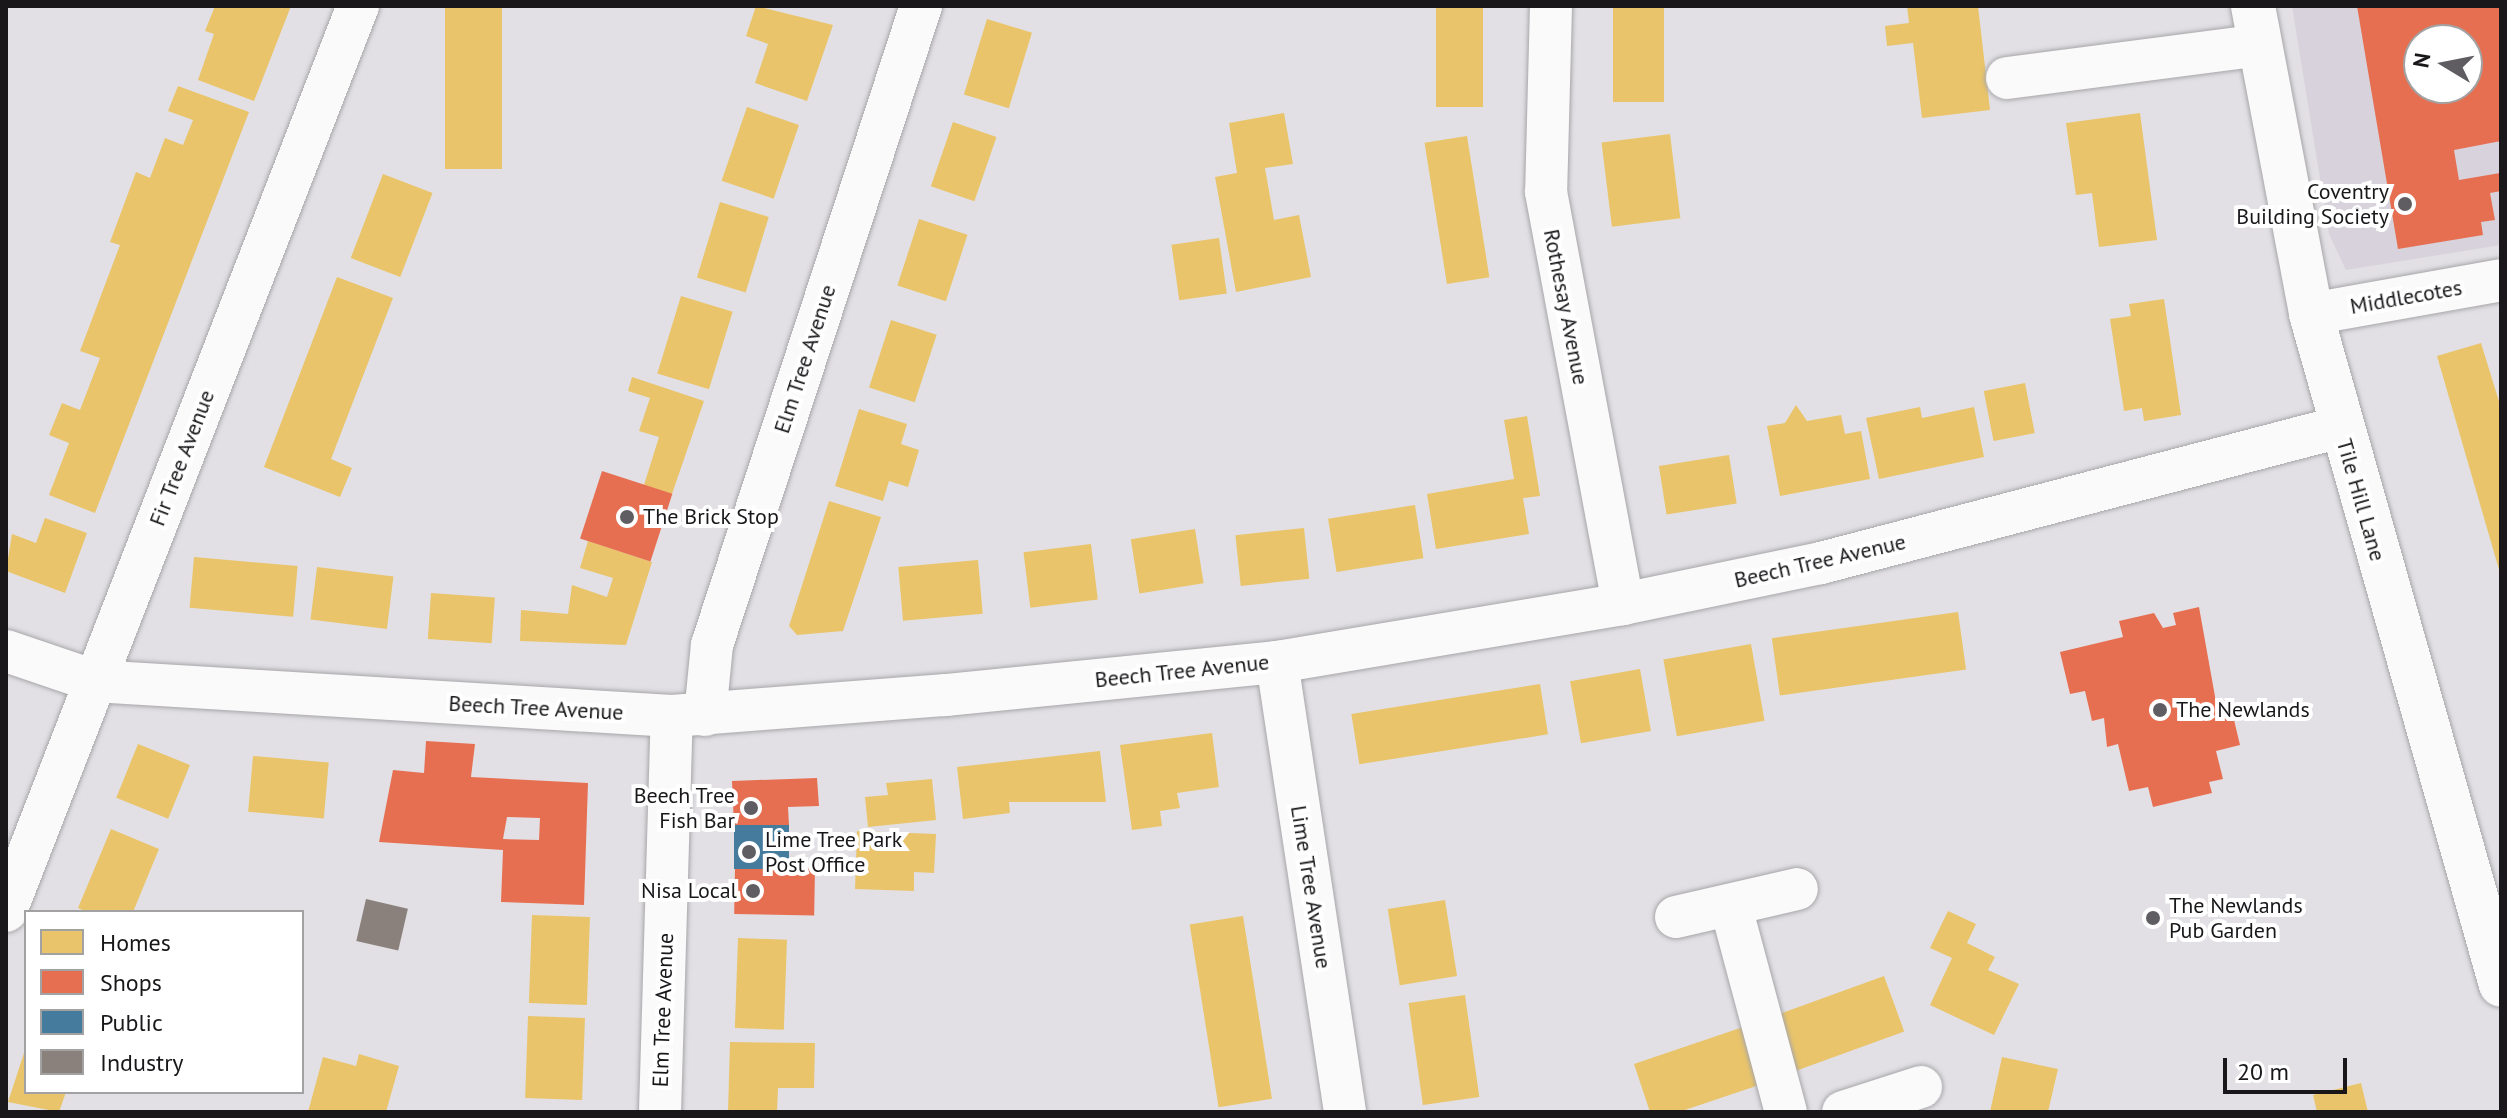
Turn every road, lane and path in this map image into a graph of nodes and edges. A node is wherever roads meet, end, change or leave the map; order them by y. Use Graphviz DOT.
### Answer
graph roads {
  1 [pos="358,6"];
  2 [pos="921,6"];
  3 [pos="1551,6"];
  4 [pos="2257,26"];
  5 [pos="2007,78"];
  6 [pos="2501,280"];
  7 [pos="2311,314"];
  8 [pos="2340,427"];
  9 [pos="1623,604"];
  10 [pos="6,651"];
  11 [pos="1277,662"];
  12 [pos="94,681"];
  13 [pos="688,715"];
  14 [pos="1797,889"];
  15 [pos="1731,907"];
  16 [pos="6,911"];
  17 [pos="1676,917"];
  18 [pos="2501,985"];
  19 [pos="1921,1087"];
  20 [pos="660,1112"];
  21 [pos="1345,1112"];
  22 [pos="1786,1112"];
  23 [pos="1843,1112"];
  1 -- 12 [label="street, Fir Tree Avenue"];
  2 -- 13 [label="street, Elm Tree Avenue"];
  3 -- 9 [label="street, Rothesay Avenue"];
  4 -- 5 [label="street"];
  4 -- 7 [label="main road, Tile Hill Lane"];
  6 -- 7 [label="street, Middlecotes"];
  7 -- 8 [label="main road, Tile Hill Lane"];
  8 -- 9 [label="street, Beech Tree Avenue"];
  8 -- 18 [label="main road, Tile Hill Lane"];
  9 -- 11 [label="street, Beech Tree Avenue"];
  10 -- 12 [label="street, Beech Tree Avenue"];
  11 -- 13 [label="street, Beech Tree Avenue"];
  11 -- 21 [label="street, Lime Tree Avenue"];
  12 -- 13 [label="street, Beech Tree Avenue"];
  12 -- 16 [label="street, Fir Tree Avenue"];
  13 -- 20 [label="street, Elm Tree Avenue"];
  14 -- 15 [label="street"];
  15 -- 17 [label="street"];
  15 -- 22 [label="street"];
  19 -- 23 [label="street"];
}
